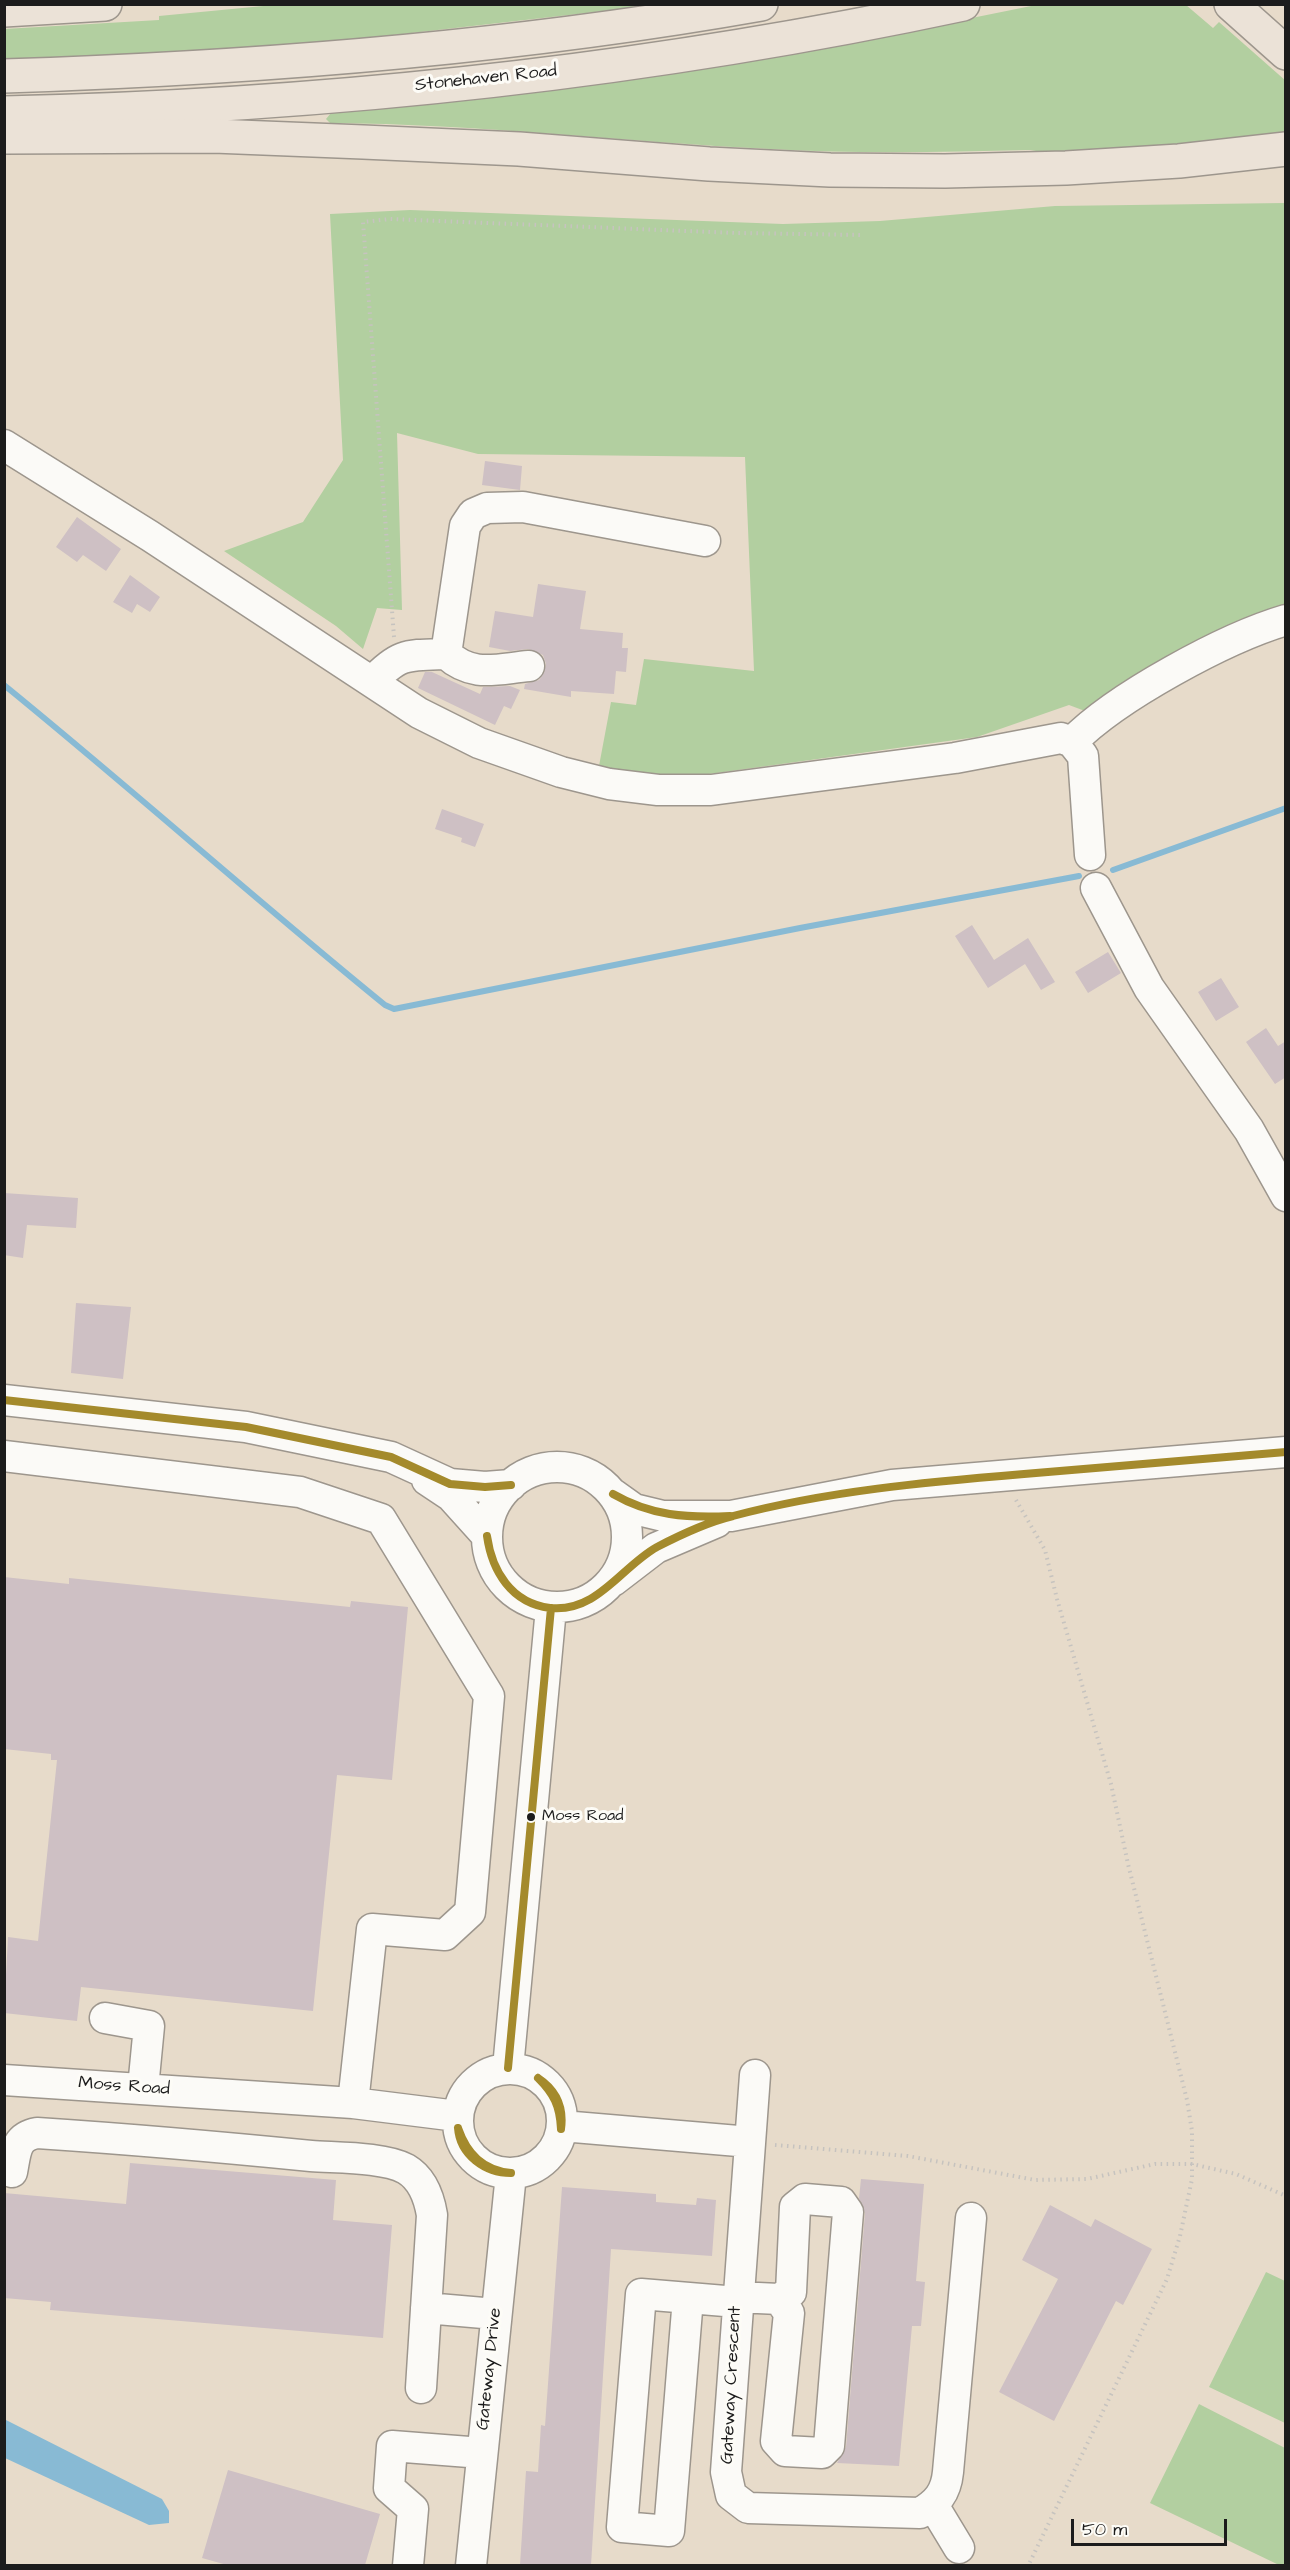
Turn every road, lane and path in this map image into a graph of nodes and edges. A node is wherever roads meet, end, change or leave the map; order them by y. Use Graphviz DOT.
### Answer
graph roads {
  1 [pos="105,4"];
  2 [pos="761,4"];
  3 [pos="963,4"];
  4 [pos="4,10"];
  5 [pos="1240,12"];
  6 [pos="1286,53"];
  7 [pos="4,76"];
  8 [pos="4,113"];
  9 [pos="4,137"];
  10 [pos="318,142"];
  11 [pos="1286,149"];
  12 [pos="4,152"];
  13 [pos="864,235"];
  14 [pos="4,445"];
  15 [pos="705,541"];
  16 [pos="390,609"];
  17 [pos="1286,620"];
  18 [pos="446,654"];
  19 [pos="529,666"];
  20 [pos="372,682"];
  21 [pos="1072,742"];
  22 [pos="1090,855"];
  23 [pos="1096,888"];
  24 [pos="1286,1196"];
  25 [pos="4,1400"];
  26 [pos="1286,1452"];
  27 [pos="4,1456"];
  28 [pos="391,1457"];
  29 [pos="1006,1477"];
  30 [pos="511,1485"];
  31 [pos="613,1494"];
  32 [pos="731,1516"];
  33 [pos="487,1536"];
  34 [pos="610,1584"];
  35 [pos="551,1608"];
  36 [pos="105,2019"];
  37 [pos="508,2068"];
  38 [pos="755,2075"];
  39 [pos="4,2080"];
  40 [pos="143,2088"];
  41 [pos="353,2103"];
  42 [pos="458,2116"];
  43 [pos="562,2126"];
  44 [pos="750,2142"];
  45 [pos="1192,2164"];
  46 [pos="12,2172"];
  47 [pos="511,2174"];
  48 [pos="1286,2196"];
  49 [pos="971,2218"];
  50 [pos="688,2298"];
  51 [pos="737,2299"];
  52 [pos="779,2299"];
  53 [pos="426,2308"];
  54 [pos="495,2314"];
  55 [pos="421,2388"];
  56 [pos="482,2453"];
  57 [pos="933,2505"];
  58 [pos="959,2548"];
  59 [pos="408,2565"];
  60 [pos="471,2565"];
  61 [pos="1028,2565"];
  1 -- 4 [label="main road"];
  2 -- 7 [label="main road, Stonehaven Road"];
  3 -- 8 [label="main road, Stonehaven Road"];
  5 -- 6 [label="main road"];
  9 -- 10 [label="main road"];
  10 -- 11 [label="main road"];
  10 -- 12 [label="main road"];
  13 -- 16 [label="path"];
  14 -- 20 [label="street"];
  15 -- 18 [label="street"];
  17 -- 21 [label="street"];
  18 -- 19 [label="street"];
  18 -- 20 [label="street"];
  20 -- 21 [label="street"];
  21 -- 22 [label="street"];
  23 -- 24 [label="street"];
  25 -- 28 [label="street"];
  26 -- 29 [label="street"];
  27 -- 41 [label="street"];
  28 -- 30 [label="street"];
  28 -- 33 [label="street"];
  29 -- 32 [label="street"];
  29 -- 45 [label="path"];
  30 -- 31 [label="street"];
  30 -- 33 [label="street"];
  31 -- 32 [label="street"];
  31 -- 34 [label="street"];
  32 -- 34 [label="street"];
  33 -- 35 [label="street"];
  34 -- 35 [label="street"];
  35 -- 37 [label="street"];
  36 -- 40 [label="street"];
  37 -- 42 [label="street"];
  37 -- 43 [label="street"];
  38 -- 44 [label="street, Gateway Crescent"];
  39 -- 40 [label="street, Moss Road"];
  40 -- 41 [label="street, Moss Road"];
  41 -- 42 [label="street, Moss Road"];
  42 -- 47 [label="street"];
  43 -- 44 [label="street"];
  43 -- 47 [label="street"];
  44 -- 45 [label="path"];
  44 -- 51 [label="street, Gateway Crescent"];
  45 -- 48 [label="path"];
  45 -- 61 [label="path"];
  46 -- 53 [label="street"];
  47 -- 54 [label="street, Gateway Drive"];
  49 -- 57 [label="street"];
  50 -- 50 [label="street"];
  50 -- 51 [label="street"];
  51 -- 52 [label="street"];
  51 -- 57 [label="street, Gateway Crescent"];
  52 -- 52 [label="street"];
  53 -- 54 [label="street"];
  53 -- 55 [label="street"];
  54 -- 56 [label="street, Gateway Drive"];
  56 -- 59 [label="street"];
  56 -- 60 [label="street, Gateway Drive"];
  57 -- 58 [label="street"];
}
